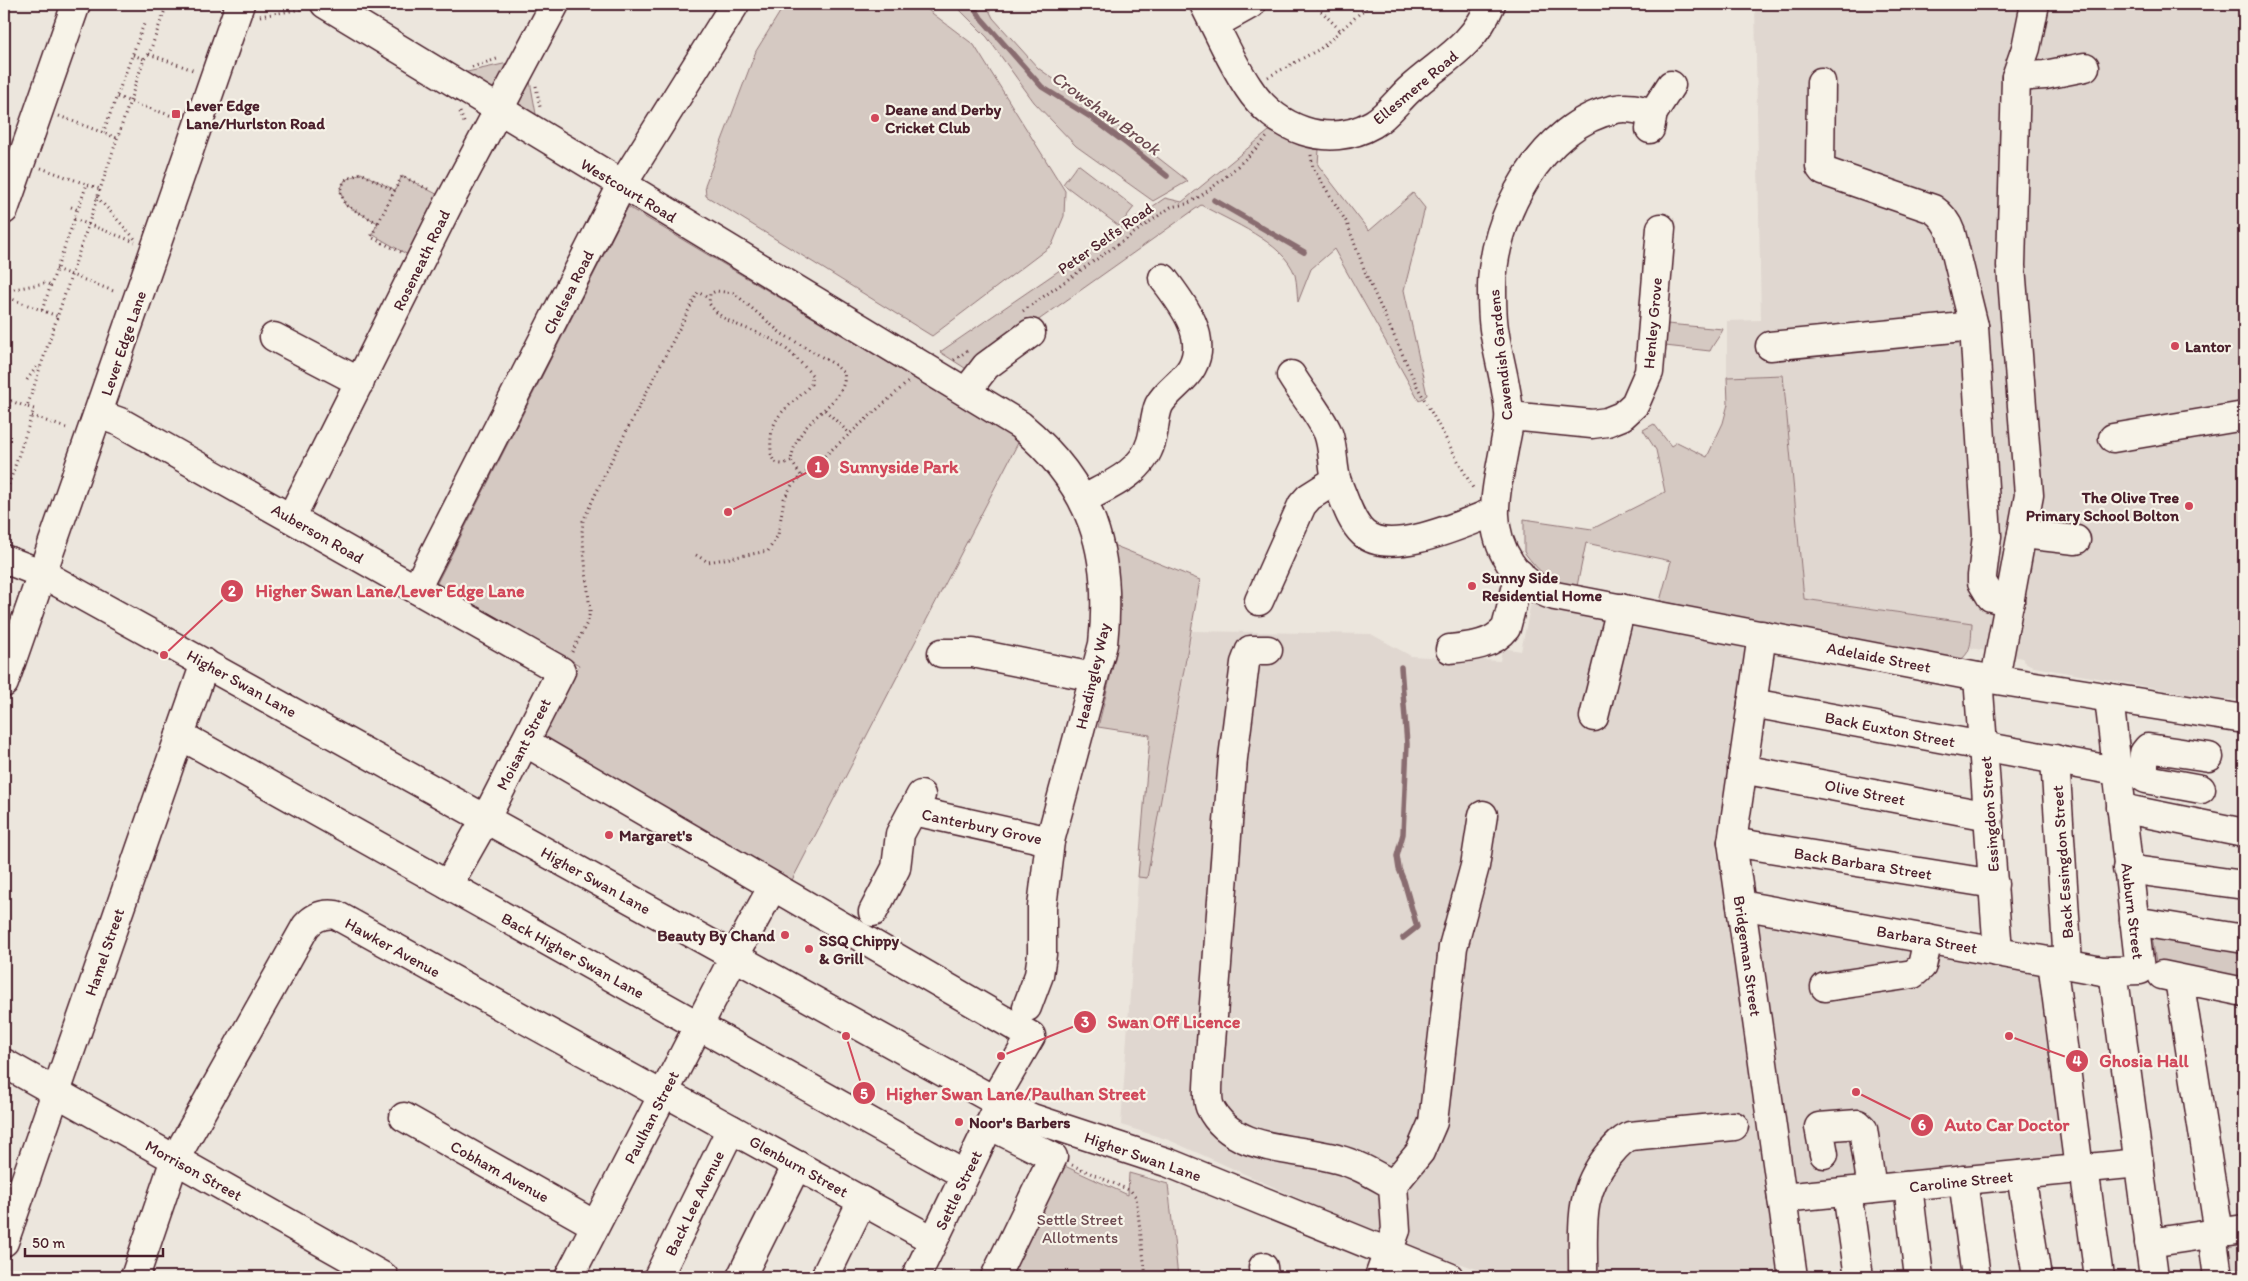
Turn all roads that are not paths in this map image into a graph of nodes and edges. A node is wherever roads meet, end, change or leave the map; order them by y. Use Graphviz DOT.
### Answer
graph roads {
  1 [pos="76,4"];
  2 [pos="323,4"];
  3 [pos="555,4"];
  4 [pos="734,4"];
  5 [pos="1251,4"];
  6 [pos="1491,4"];
  7 [pos="2035,4"];
  8 [pos="239,7"];
  9 [pos="1209,14"];
  10 [pos="2085,67"];
  11 [pos="2016,77"];
  12 [pos="1821,82"];
  13 [pos="1670,84"];
  14 [pos="498,110"];
  15 [pos="13,171"];
  16 [pos="622,185"];
  17 [pos="4,210"];
  18 [pos="1664,224"];
  19 [pos="1163,278"];
  20 [pos="1024,325"];
  21 [pos="1974,326"];
  22 [pos="274,337"];
  23 [pos="1770,346"];
  24 [pos="930,370"];
  25 [pos="360,382"];
  26 [pos="1290,387"];
  27 [pos="966,392"];
  28 [pos="1510,416"];
  29 [pos="2244,416"];
  30 [pos="95,425"];
  31 [pos="2113,438"];
  32 [pos="1336,480"];
  33 [pos="1084,499"];
  34 [pos="1494,512"];
  35 [pos="291,518"];
  36 [pos="2022,534"];
  37 [pos="2076,540"];
  38 [pos="4,559"];
  39 [pos="43,574"];
  40 [pos="1520,574"];
  41 [pos="416,589"];
  42 [pos="1259,602"];
  43 [pos="2010,602"];
  44 [pos="1621,608"];
  45 [pos="1762,635"];
  46 [pos="1450,649"];
  47 [pos="1268,650"];
  48 [pos="942,653"];
  49 [pos="205,663"];
  50 [pos="561,671"];
  51 [pos="1093,677"];
  52 [pos="1987,678"];
  53 [pos="4,683"];
  54 [pos="2109,698"];
  55 [pos="1752,703"];
  56 [pos="1594,717"];
  57 [pos="2244,720"];
  58 [pos="180,734"];
  59 [pos="525,742"];
  60 [pos="1984,746"];
  61 [pos="2209,757"];
  62 [pos="2055,759"];
  63 [pos="2144,765"];
  64 [pos="2116,767"];
  65 [pos="1742,768"];
  66 [pos="2201,789"];
  67 [pos="2120,808"];
  68 [pos="1483,815"];
  69 [pos="1989,816"];
  70 [pos="486,818"];
  71 [pos="2244,832"];
  72 [pos="1050,840"];
  73 [pos="1732,842"];
  74 [pos="2127,869"];
  75 [pos="1994,884"];
  76 [pos="448,885"];
  77 [pos="2244,885"];
  78 [pos="773,886"];
  79 [pos="1741,905"];
  80 [pos="873,912"];
  81 [pos="2134,921"];
  82 [pos="1928,939"];
  83 [pos="2244,939"];
  84 [pos="1998,952"];
  85 [pos="734,957"];
  86 [pos="2060,963"];
  87 [pos="2140,970"];
  88 [pos="2113,971"];
  89 [pos="2179,979"];
  90 [pos="1825,987"];
  91 [pos="2244,992"];
  92 [pos="1027,1008"];
  93 [pos="698,1025"];
  94 [pos="4,1063"];
  95 [pos="56,1092"];
  96 [pos="663,1093"];
  97 [pos="994,1110"];
  98 [pos="404,1117"];
  99 [pos="1734,1126"];
  100 [pos="731,1129"];
  101 [pos="1824,1154"];
  102 [pos="175,1160"];
  103 [pos="2139,1163"];
  104 [pos="797,1165"];
  105 [pos="2082,1169"];
  106 [pos="965,1174"];
  107 [pos="2021,1175"];
  108 [pos="1963,1180"];
  109 [pos="1393,1185"];
  110 [pos="1908,1186"];
  111 [pos="1859,1191"];
  112 [pos="1782,1198"];
  113 [pos="862,1201"];
  114 [pos="595,1224"];
  115 [pos="2225,1232"];
  116 [pos="934,1240"];
  117 [pos="4,1242"];
  118 [pos="2149,1243"];
  119 [pos="1383,1265"];
  120 [pos="135,1277"];
  121 [pos="384,1277"];
  122 [pos="569,1277"];
  123 [pos="658,1277"];
  124 [pos="741,1277"];
  125 [pos="826,1277"];
  126 [pos="916,1277"];
  127 [pos="995,1277"];
  128 [pos="1449,1277"];
  129 [pos="1584,1277"];
  130 [pos="1794,1277"];
  131 [pos="1859,1277"];
  132 [pos="1920,1277"];
  133 [pos="1976,1277"];
  134 [pos="2037,1277"];
  135 [pos="2099,1277"];
  136 [pos="2154,1277"];
  137 [pos="2218,1277"];
  1 -- 15 [label="street"];
  2 -- 14 [label="street, Westcourt Road"];
  3 -- 14 [label="street, Roseneath Road"];
  4 -- 16 [label="street, Chelsea Road"];
  5 -- 9 [label="street"];
  6 -- 9 [label="street, Ellesmere Road"];
  7 -- 11 [label="street, Essingdon Street"];
  8 -- 30 [label="street, Lever Edge Lane"];
  10 -- 11 [label="street"];
  11 -- 36 [label="street, Essingdon Street"];
  12 -- 21 [label="street"];
  13 -- 28 [label="street, Cavendish Gardens"];
  14 -- 16 [label="street, Westcourt Road"];
  14 -- 25 [label="street, Roseneath Road"];
  15 -- 17 [label="street"];
  16 -- 24 [label="street, Westcourt Road"];
  16 -- 41 [label="street, Chelsea Road"];
  18 -- 28 [label="street, Henley Grove"];
  19 -- 33 [label="street"];
  20 -- 27 [label="street"];
  21 -- 23 [label="street"];
  21 -- 43 [label="street"];
  22 -- 25 [label="street"];
  24 -- 27 [label="street, Headingley Way"];
  25 -- 35 [label="street, Roseneath Road"];
  26 -- 32 [label="street"];
  27 -- 33 [label="street, Headingley Way"];
  28 -- 34 [label="street, Cavendish Gardens"];
  29 -- 31 [label="street"];
  30 -- 35 [label="street, Auberson Road"];
  30 -- 39 [label="street, Lever Edge Lane"];
  32 -- 34 [label="street"];
  32 -- 42 [label="street"];
  33 -- 51 [label="street, Headingley Way"];
  34 -- 40 [label="street"];
  35 -- 41 [label="street, Auberson Road"];
  36 -- 37 [label="street"];
  36 -- 43 [label="street, Essingdon Street"];
  38 -- 39 [label="street, Higher Swan Lane"];
  39 -- 49 [label="street, Higher Swan Lane"];
  39 -- 53 [label="street, Lever Edge Lane"];
  40 -- 44 [label="street, Adelaide Street"];
  40 -- 46 [label="street"];
  41 -- 50 [label="street, Auberson Road"];
  43 -- 52 [label="street, Essingdon Street"];
  44 -- 45 [label="street, Adelaide Street"];
  44 -- 56 [label="street"];
  45 -- 52 [label="street, Adelaide Street"];
  45 -- 55 [label="street, Bridgeman Street"];
  47 -- 109 [label="street"];
  48 -- 51 [label="street"];
  49 -- 58 [label="street, Hamel Street"];
  49 -- 70 [label="street, Higher Swan Lane"];
  50 -- 59 [label="street, Moisant Street"];
  51 -- 72 [label="street, Headingley Way"];
  52 -- 54 [label="street, Adelaide Street"];
  52 -- 60 [label="street, Essingdon Street"];
  54 -- 57 [label="street, Adelaide Street"];
  54 -- 64 [label="street, Auburn Street"];
  55 -- 60 [label="street, Back Euxton Street"];
  55 -- 65 [label="street, Bridgeman Street"];
  58 -- 76 [label="street, Back Higher Swan Lane"];
  58 -- 95 [label="street, Hamel Street"];
  59 -- 70 [label="street, Moisant Street"];
  59 -- 78 [label="street"];
  60 -- 62 [label="street, Back Euxton Street"];
  60 -- 69 [label="street, Essingdon Street"];
  61 -- 63 [label="street"];
  62 -- 64 [label="street, Back Euxton Street"];
  62 -- 86 [label="street, Back Essingdon Street"];
  63 -- 64 [label="street, Back Euxton Street"];
  63 -- 66 [label="street"];
  64 -- 67 [label="street, Auburn Street"];
  65 -- 69 [label="street, Olive Street"];
  65 -- 73 [label="street, Bridgeman Street"];
  67 -- 71 [label="street"];
  67 -- 74 [label="street, Auburn Street"];
  68 -- 109 [label="street"];
  69 -- 75 [label="street, Essingdon Street"];
  70 -- 76 [label="street, Moisant Street"];
  70 -- 85 [label="street, Higher Swan Lane"];
  72 -- 80 [label="street, Canterbury Grove"];
  72 -- 92 [label="street, Headingley Way"];
  73 -- 75 [label="street, Back Barbara Street"];
  73 -- 79 [label="street, Bridgeman Street"];
  74 -- 77 [label="street"];
  74 -- 81 [label="street, Auburn Street"];
  75 -- 84 [label="street, Essingdon Street"];
  76 -- 93 [label="street, Back Higher Swan Lane"];
  78 -- 85 [label="street, Paulhan Street"];
  78 -- 97 [label="street, Settle Street"];
  79 -- 82 [label="street, Barbara Street"];
  79 -- 112 [label="street, Bridgeman Street"];
  81 -- 83 [label="street"];
  81 -- 87 [label="street, Auburn Street"];
  82 -- 84 [label="street, Barbara Street"];
  82 -- 90 [label="street"];
  84 -- 86 [label="street, Barbara Street"];
  85 -- 93 [label="street, Paulhan Street"];
  85 -- 97 [label="street, Higher Swan Lane"];
  86 -- 88 [label="street, Barbara Street"];
  86 -- 105 [label="street, Back Essingdon Street"];
  87 -- 88 [label="street, Auburn Street"];
  87 -- 89 [label="street"];
  88 -- 103 [label="street, Auburn Street"];
  89 -- 91 [label="street"];
  89 -- 115 [label="street"];
  93 -- 96 [label="street, Paulhan Street"];
  93 -- 106 [label="street, Back Higher Swan Lane"];
  94 -- 95 [label="street, Morrison Street"];
  95 -- 102 [label="street, Morrison Street"];
  95 -- 117 [label="street, Hamel Street"];
  96 -- 100 [label="street, Glenburn Street"];
  96 -- 102 [label="street, Hawker Avenue"];
  96 -- 114 [label="street, Paulhan Street"];
  97 -- 106 [label="street, Settle Street"];
  97 -- 119 [label="street, Higher Swan Lane"];
  97 -- 127 [label="street"];
  98 -- 114 [label="street, Cobham Avenue"];
  99 -- 129 [label="street"];
  100 -- 104 [label="street, Glenburn Street"];
  100 -- 123 [label="street, Back Lee Avenue"];
  101 -- 111 [label="street"];
  102 -- 120 [label="street"];
  102 -- 121 [label="street, Morrison Street"];
  103 -- 105 [label="street, Caroline Street"];
  103 -- 118 [label="street, Auburn Street"];
  104 -- 113 [label="street, Glenburn Street"];
  104 -- 124 [label="street"];
  105 -- 107 [label="street, Caroline Street"];
  105 -- 135 [label="street, Back Essingdon Street"];
  106 -- 116 [label="street, Settle Street"];
  107 -- 108 [label="street, Caroline Street"];
  107 -- 134 [label="street"];
  108 -- 110 [label="street, Caroline Street"];
  108 -- 133 [label="street"];
  109 -- 119 [label="street"];
  110 -- 111 [label="street, Caroline Street"];
  110 -- 132 [label="street"];
  111 -- 112 [label="street, Caroline Street"];
  111 -- 131 [label="street"];
  112 -- 130 [label="street, Bridgeman Street"];
  113 -- 116 [label="street, Glenburn Street"];
  113 -- 125 [label="street"];
  114 -- 122 [label="street, Paulhan Street"];
  115 -- 118 [label="street"];
  115 -- 137 [label="street"];
  116 -- 126 [label="street, Settle Street"];
  118 -- 136 [label="street, Auburn Street"];
  119 -- 128 [label="street, Higher Swan Lane"];
}
